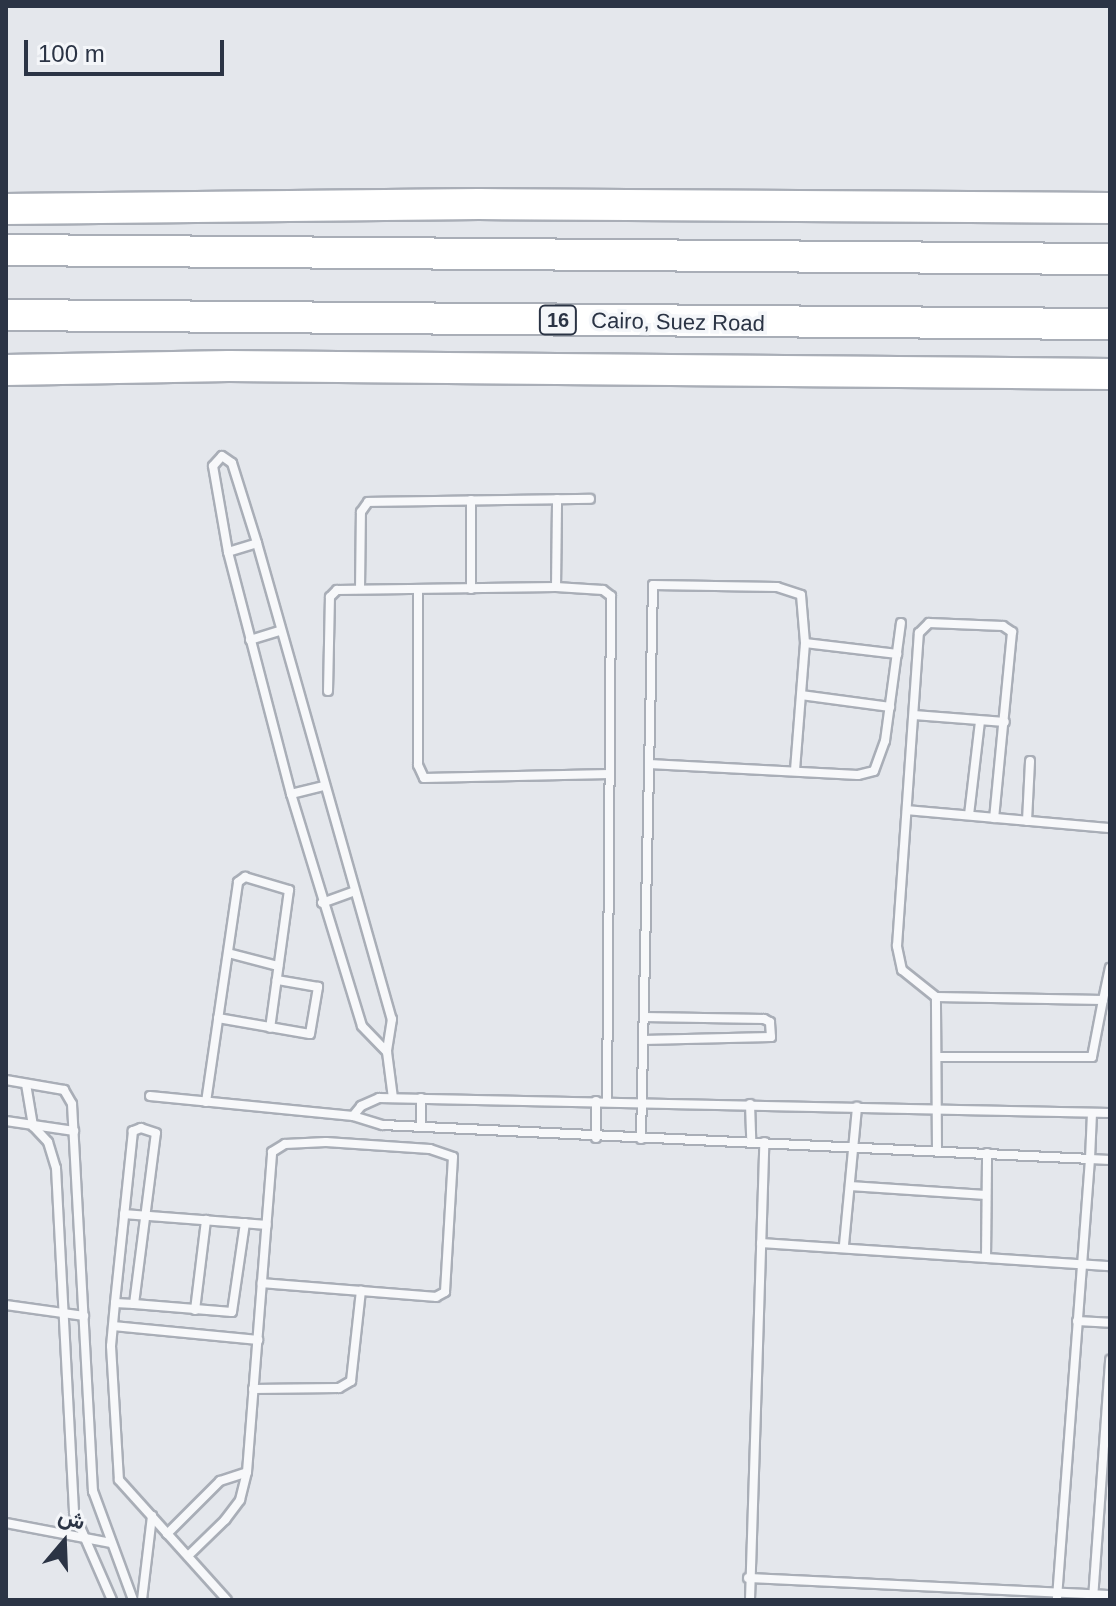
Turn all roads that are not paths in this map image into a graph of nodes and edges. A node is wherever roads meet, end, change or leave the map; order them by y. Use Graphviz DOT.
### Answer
graph roads {
  1 [pos="1110,208"];
  2 [pos="6,209"];
  3 [pos="6,250"];
  4 [pos="1110,259"];
  5 [pos="6,315"];
  6 [pos="1110,324"];
  7 [pos="6,370"];
  8 [pos="1110,374"];
  9 [pos="557,499"];
  10 [pos="590,499"];
  11 [pos="471,500"];
  12 [pos="257,543"];
  13 [pos="228,552"];
  14 [pos="556,587"];
  15 [pos="360,589"];
  16 [pos="418,589"];
  17 [pos="471,589"];
  18 [pos="901,623"];
  19 [pos="280,631"];
  20 [pos="250,640"];
  21 [pos="805,643"];
  22 [pos="897,654"];
  23 [pos="328,691"];
  24 [pos="801,695"];
  25 [pos="890,707"];
  26 [pos="914,715"];
  27 [pos="980,722"];
  28 [pos="1005,722"];
  29 [pos="1030,761"];
  30 [pos="649,764"];
  31 [pos="795,770"];
  32 [pos="610,774"];
  33 [pos="322,786"];
  34 [pos="291,794"];
  35 [pos="907,810"];
  36 [pos="969,815"];
  37 [pos="994,818"];
  38 [pos="1027,821"];
  39 [pos="1110,828"];
  40 [pos="353,892"];
  41 [pos="322,903"];
  42 [pos="228,953"];
  43 [pos="278,966"];
  44 [pos="1110,968"];
  45 [pos="277,980"];
  46 [pos="936,997"];
  47 [pos="1103,1000"];
  48 [pos="644,1017"];
  49 [pos="218,1018"];
  50 [pos="270,1028"];
  51 [pos="643,1040"];
  52 [pos="387,1052"];
  53 [pos="939,1057"];
  54 [pos="6,1080"];
  55 [pos="26,1084"];
  56 [pos="150,1096"];
  57 [pos="393,1098"];
  58 [pos="421,1098"];
  59 [pos="596,1101"];
  60 [pos="607,1101"];
  61 [pos="206,1102"];
  62 [pos="642,1102"];
  63 [pos="750,1104"];
  64 [pos="857,1107"];
  65 [pos="938,1109"];
  66 [pos="1092,1113"];
  67 [pos="1110,1113"];
  68 [pos="353,1116"];
  69 [pos="6,1121"];
  70 [pos="33,1126"];
  71 [pos="421,1127"];
  72 [pos="74,1131"];
  73 [pos="596,1138"];
  74 [pos="641,1139"];
  75 [pos="751,1142"];
  76 [pos="764,1142"];
  77 [pos="854,1145"];
  78 [pos="937,1150"];
  79 [pos="987,1153"];
  80 [pos="1090,1159"];
  81 [pos="1110,1160"];
  82 [pos="850,1186"];
  83 [pos="986,1195"];
  84 [pos="124,1214"];
  85 [pos="144,1215"];
  86 [pos="206,1220"];
  87 [pos="245,1223"];
  88 [pos="267,1225"];
  89 [pos="761,1243"];
  90 [pos="844,1245"];
  91 [pos="986,1257"];
  92 [pos="1081,1265"];
  93 [pos="1110,1266"];
  94 [pos="262,1283"];
  95 [pos="361,1291"];
  96 [pos="115,1303"];
  97 [pos="134,1304"];
  98 [pos="6,1305"];
  99 [pos="195,1310"];
  100 [pos="65,1313"];
  101 [pos="84,1316"];
  102 [pos="1077,1321"];
  103 [pos="1110,1323"];
  104 [pos="113,1326"];
  105 [pos="258,1340"];
  106 [pos="1110,1360"];
  107 [pos="253,1389"];
  108 [pos="247,1472"];
  109 [pos="152,1516"];
  110 [pos="6,1523"];
  111 [pos="167,1534"];
  112 [pos="89,1543"];
  113 [pos="111,1543"];
  114 [pos="188,1556"];
  115 [pos="748,1578"];
  116 [pos="1110,1595"];
  117 [pos="1057,1598"];
  118 [pos="1094,1598"];
  119 [pos="112,1600"];
  120 [pos="133,1600"];
  121 [pos="142,1600"];
  122 [pos="227,1600"];
  123 [pos="750,1600"];
  1 -- 2 [label="highway"];
  3 -- 4 [label="highway"];
  5 -- 6 [label="highway, Cairo, Suez Road / 16"];
  7 -- 8 [label="highway, 16"];
  9 -- 10 [label="lane"];
  9 -- 11 [label="lane"];
  9 -- 14 [label="lane"];
  11 -- 15 [label="lane"];
  11 -- 17 [label="lane"];
  12 -- 13 [label="lane"];
  12 -- 13 [label="lane"];
  12 -- 19 [label="lane"];
  13 -- 20 [label="lane"];
  14 -- 17 [label="lane"];
  14 -- 32 [label="lane"];
  15 -- 16 [label="lane"];
  15 -- 23 [label="lane"];
  16 -- 17 [label="lane"];
  16 -- 32 [label="lane"];
  18 -- 22 [label="lane"];
  19 -- 20 [label="lane"];
  19 -- 33 [label="lane"];
  20 -- 34 [label="lane"];
  21 -- 22 [label="lane"];
  21 -- 24 [label="lane"];
  21 -- 30 [label="lane"];
  22 -- 25 [label="lane"];
  24 -- 25 [label="lane"];
  24 -- 31 [label="lane"];
  25 -- 31 [label="lane"];
  26 -- 27 [label="lane"];
  26 -- 28 [label="lane"];
  26 -- 35 [label="lane"];
  27 -- 28 [label="lane"];
  27 -- 36 [label="lane"];
  28 -- 37 [label="lane"];
  29 -- 38 [label="lane"];
  30 -- 31 [label="lane"];
  30 -- 48 [label="lane"];
  32 -- 60 [label="lane"];
  33 -- 34 [label="lane"];
  33 -- 40 [label="lane"];
  34 -- 41 [label="lane"];
  35 -- 36 [label="lane"];
  35 -- 46 [label="lane"];
  36 -- 37 [label="lane"];
  37 -- 38 [label="lane"];
  38 -- 39 [label="lane"];
  40 -- 41 [label="lane"];
  40 -- 52 [label="lane"];
  41 -- 52 [label="lane"];
  42 -- 43 [label="lane"];
  42 -- 43 [label="lane"];
  42 -- 49 [label="lane"];
  43 -- 45 [label="lane"];
  44 -- 47 [label="lane"];
  45 -- 50 [label="lane"];
  45 -- 50 [label="lane"];
  46 -- 47 [label="lane"];
  46 -- 53 [label="lane"];
  47 -- 53 [label="lane"];
  48 -- 51 [label="lane"];
  48 -- 51 [label="lane"];
  49 -- 50 [label="lane"];
  49 -- 61 [label="lane"];
  51 -- 62 [label="lane"];
  52 -- 57 [label="lane"];
  53 -- 65 [label="lane"];
  54 -- 55 [label="lane"];
  55 -- 70 [label="lane"];
  55 -- 72 [label="lane"];
  56 -- 61 [label="lane"];
  57 -- 58 [label="lane"];
  57 -- 68 [label="lane"];
  58 -- 59 [label="lane"];
  58 -- 71 [label="lane"];
  59 -- 60 [label="lane"];
  59 -- 73 [label="lane"];
  60 -- 62 [label="lane"];
  61 -- 68 [label="lane"];
  62 -- 63 [label="lane"];
  62 -- 74 [label="lane"];
  63 -- 64 [label="lane"];
  63 -- 75 [label="lane"];
  64 -- 65 [label="lane"];
  64 -- 77 [label="lane"];
  65 -- 66 [label="lane"];
  65 -- 78 [label="lane"];
  66 -- 67 [label="lane"];
  66 -- 80 [label="lane"];
  68 -- 71 [label="lane"];
  69 -- 70 [label="lane"];
  70 -- 72 [label="lane"];
  70 -- 100 [label="lane"];
  71 -- 73 [label="lane"];
  72 -- 101 [label="lane"];
  73 -- 74 [label="lane"];
  74 -- 75 [label="lane"];
  75 -- 76 [label="lane"];
  76 -- 77 [label="lane"];
  76 -- 89 [label="lane"];
  77 -- 78 [label="lane"];
  77 -- 82 [label="lane"];
  78 -- 79 [label="lane"];
  79 -- 80 [label="lane"];
  79 -- 83 [label="lane"];
  80 -- 81 [label="lane"];
  80 -- 92 [label="lane"];
  82 -- 83 [label="lane"];
  82 -- 90 [label="lane"];
  83 -- 91 [label="lane"];
  84 -- 85 [label="lane"];
  84 -- 85 [label="lane"];
  84 -- 96 [label="lane"];
  85 -- 86 [label="lane"];
  85 -- 97 [label="lane"];
  86 -- 87 [label="lane"];
  86 -- 99 [label="lane"];
  87 -- 88 [label="lane"];
  87 -- 99 [label="lane"];
  88 -- 94 [label="lane"];
  88 -- 95 [label="lane"];
  89 -- 90 [label="lane"];
  89 -- 115 [label="lane"];
  90 -- 91 [label="lane"];
  91 -- 92 [label="lane"];
  92 -- 93 [label="lane"];
  92 -- 102 [label="lane"];
  94 -- 95 [label="lane"];
  94 -- 105 [label="lane"];
  95 -- 107 [label="lane"];
  96 -- 97 [label="lane"];
  96 -- 104 [label="lane"];
  97 -- 99 [label="lane"];
  98 -- 100 [label="lane"];
  100 -- 101 [label="lane"];
  100 -- 112 [label="lane"];
  101 -- 113 [label="lane"];
  102 -- 103 [label="lane"];
  102 -- 117 [label="lane"];
  104 -- 105 [label="lane"];
  104 -- 109 [label="lane"];
  105 -- 107 [label="lane"];
  106 -- 118 [label="lane"];
  107 -- 108 [label="lane"];
  108 -- 111 [label="lane"];
  108 -- 114 [label="lane"];
  109 -- 111 [label="lane"];
  109 -- 121 [label="lane"];
  110 -- 112 [label="lane"];
  111 -- 114 [label="lane"];
  112 -- 113 [label="lane"];
  112 -- 119 [label="lane"];
  113 -- 120 [label="lane"];
  114 -- 122 [label="lane"];
  115 -- 117 [label="lane"];
  115 -- 123 [label="lane"];
  116 -- 118 [label="lane"];
  117 -- 118 [label="lane"];
}
